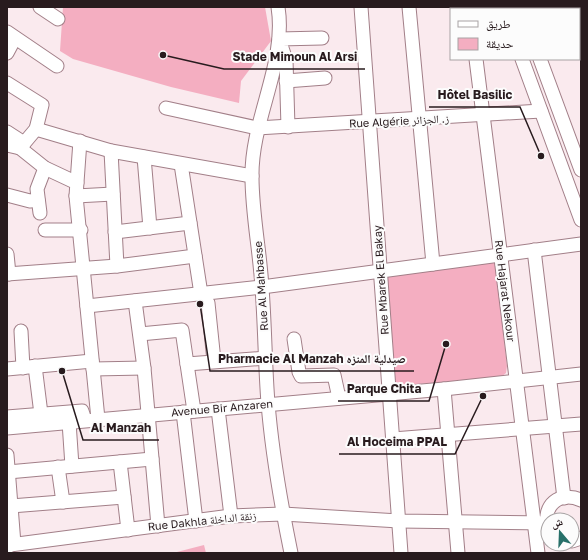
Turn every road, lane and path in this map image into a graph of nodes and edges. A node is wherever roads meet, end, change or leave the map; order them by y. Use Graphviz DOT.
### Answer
graph roads {
  1 [pos="40,7"];
  2 [pos="278,7"];
  3 [pos="361,7"];
  4 [pos="409,7"];
  5 [pos="58,19"];
  6 [pos="11,35"];
  7 [pos="322,38"];
  8 [pos="278,40"];
  9 [pos="7,53"];
  10 [pos="476,60"];
  11 [pos="522,60"];
  12 [pos="540,60"];
  13 [pos="57,66"];
  14 [pos="325,78"];
  15 [pos="286,81"];
  16 [pos="7,83"];
  17 [pos="166,108"];
  18 [pos="541,111"];
  19 [pos="483,116"];
  20 [pos="419,119"];
  21 [pos="370,122"];
  22 [pos="288,127"];
  23 [pos="257,128"];
  24 [pos="36,129"];
  25 [pos="7,132"];
  26 [pos="80,141"];
  27 [pos="7,145"];
  28 [pos="22,145"];
  29 [pos="111,151"];
  30 [pos="144,157"];
  31 [pos="181,164"];
  32 [pos="45,168"];
  33 [pos="581,170"];
  34 [pos="252,176"];
  35 [pos="77,183"];
  36 [pos="113,194"];
  37 [pos="7,195"];
  38 [pos="76,196"];
  39 [pos="38,200"];
  40 [pos="40,213"];
  41 [pos="581,220"];
  42 [pos="190,223"];
  43 [pos="150,228"];
  44 [pos="45,230"];
  45 [pos="81,230"];
  46 [pos="115,232"];
  47 [pos="581,244"];
  48 [pos="534,250"];
  49 [pos="7,254"];
  50 [pos="500,255"];
  51 [pos="195,256"];
  52 [pos="433,264"];
  53 [pos="117,266"];
  54 [pos="83,267"];
  55 [pos="381,271"];
  56 [pos="8,274"];
  57 [pos="262,287"];
  58 [pos="201,294"];
  59 [pos="135,301"];
  60 [pos="87,306"];
  61 [pos="21,331"];
  62 [pos="140,334"];
  63 [pos="294,339"];
  64 [pos="266,358"];
  65 [pos="214,361"];
  66 [pos="188,364"];
  67 [pos="92,365"];
  68 [pos="29,367"];
  69 [pos="144,368"];
  70 [pos="7,369"];
  71 [pos="581,374"];
  72 [pos="549,378"];
  73 [pos="516,381"];
  74 [pos="444,389"];
  75 [pos="390,394"];
  76 [pos="339,398"];
  77 [pos="268,404"];
  78 [pos="218,409"];
  79 [pos="188,411"];
  80 [pos="41,414"];
  81 [pos="148,415"];
  82 [pos="7,417"];
  83 [pos="91,420"];
  84 [pos="69,422"];
  85 [pos="581,424"];
  86 [pos="556,426"];
  87 [pos="7,428"];
  88 [pos="522,429"];
  89 [pos="447,435"];
  90 [pos="393,439"];
  91 [pos="7,455"];
  92 [pos="152,459"];
  93 [pos="120,462"];
  94 [pos="72,466"];
  95 [pos="58,467"];
  96 [pos="8,472"];
  97 [pos="124,497"];
  98 [pos="564,498"];
  99 [pos="581,500"];
  100 [pos="63,502"];
  101 [pos="11,506"];
  102 [pos="548,512"];
  103 [pos="283,514"];
  104 [pos="231,516"];
  105 [pos="196,521"];
  106 [pos="399,521"];
  107 [pos="455,522"];
  108 [pos="534,523"];
  109 [pos="540,524"];
  110 [pos="158,526"];
  111 [pos="128,530"];
  112 [pos="11,546"];
  113 [pos="291,553"];
  114 [pos="402,553"];
  115 [pos="458,553"];
  116 [pos="538,553"];
  1 -- 5 [label="street"];
  2 -- 8 [label="street, Rue Al Mahbasse"];
  3 -- 21 [label="street, Rue Mbarek El Bakay"];
  4 -- 20 [label="street"];
  6 -- 9 [label="street"];
  6 -- 13 [label="street"];
  7 -- 8 [label="street"];
  8 -- 15 [label="street"];
  8 -- 23 [label="street, Rue Al Mahbasse"];
  10 -- 19 [label="street, Rue Hajarat Nekour"];
  11 -- 18 [label="street"];
  12 -- 33 [label="street"];
  14 -- 15 [label="street"];
  15 -- 22 [label="street"];
  16 -- 24 [label="street"];
  17 -- 23 [label="street, Rue Algérie ز. الجزائر"];
  18 -- 19 [label="street, Rue Algérie ز. الجزائر"];
  18 -- 41 [label="street"];
  19 -- 20 [label="street, Rue Algérie ز. الجزائر"];
  19 -- 50 [label="street, Rue Hajarat Nekour"];
  20 -- 21 [label="street, Rue Algérie ز. الجزائر"];
  20 -- 52 [label="street"];
  21 -- 22 [label="street, Rue Algérie ز. الجزائر"];
  21 -- 55 [label="street, Rue Mbarek El Bakay"];
  22 -- 23 [label="street, Rue Algérie ز. الجزائر"];
  23 -- 34 [label="street, Rue Al Mahbasse"];
  24 -- 26 [label="street"];
  24 -- 28 [label="street"];
  25 -- 28 [label="street"];
  26 -- 29 [label="street"];
  26 -- 35 [label="street"];
  27 -- 28 [label="street"];
  28 -- 32 [label="street"];
  29 -- 30 [label="street"];
  29 -- 36 [label="street"];
  30 -- 31 [label="street"];
  30 -- 43 [label="street"];
  31 -- 34 [label="street"];
  31 -- 42 [label="street"];
  32 -- 35 [label="street"];
  32 -- 39 [label="street"];
  34 -- 57 [label="street, Rue Al Mahbasse"];
  35 -- 38 [label="street"];
  36 -- 38 [label="street"];
  36 -- 46 [label="street"];
  37 -- 39 [label="street"];
  38 -- 45 [label="street"];
  39 -- 40 [label="street"];
  42 -- 43 [label="street"];
  42 -- 51 [label="street"];
  43 -- 46 [label="street"];
  44 -- 45 [label="street"];
  45 -- 54 [label="street"];
  46 -- 53 [label="street"];
  47 -- 48 [label="street"];
  48 -- 50 [label="street"];
  48 -- 72 [label="street"];
  49 -- 56 [label="street"];
  50 -- 52 [label="street"];
  50 -- 73 [label="street, Rue Hajarat Nekour"];
  51 -- 53 [label="street"];
  51 -- 58 [label="street"];
  52 -- 55 [label="street"];
  53 -- 54 [label="street"];
  54 -- 56 [label="street"];
  54 -- 60 [label="street"];
  55 -- 57 [label="street"];
  55 -- 75 [label="street, Rue Mbarek El Bakay"];
  57 -- 58 [label="street"];
  57 -- 64 [label="street, Rue Al Mahbasse"];
  58 -- 59 [label="street"];
  58 -- 65 [label="street"];
  59 -- 60 [label="street"];
  59 -- 62 [label="street"];
  60 -- 67 [label="street"];
  61 -- 68 [label="street"];
  62 -- 66 [label="street"];
  62 -- 69 [label="street"];
  63 -- 76 [label="street"];
  64 -- 65 [label="street"];
  64 -- 77 [label="street, Rue Al Mahbasse"];
  65 -- 66 [label="street"];
  66 -- 79 [label="street"];
  67 -- 68 [label="street"];
  67 -- 69 [label="street"];
  67 -- 83 [label="street"];
  68 -- 70 [label="street"];
  68 -- 80 [label="street"];
  69 -- 81 [label="street"];
  71 -- 72 [label="street, Avenue Bir Anzaren"];
  72 -- 73 [label="street, Avenue Bir Anzaren"];
  72 -- 86 [label="street"];
  73 -- 74 [label="street, Avenue Bir Anzaren"];
  73 -- 88 [label="street, Rue Hajarat Nekour"];
  74 -- 75 [label="street, Avenue Bir Anzaren"];
  74 -- 89 [label="street"];
  75 -- 76 [label="street, Avenue Bir Anzaren"];
  75 -- 90 [label="street, Rue Mbarek El Bakay"];
  76 -- 77 [label="street, Avenue Bir Anzaren"];
  77 -- 78 [label="street, Avenue Bir Anzaren"];
  77 -- 103 [label="street, Rue Al Mahbasse"];
  78 -- 79 [label="street, Avenue Bir Anzaren"];
  78 -- 104 [label="street"];
  79 -- 81 [label="street, Avenue Bir Anzaren"];
  79 -- 105 [label="street"];
  80 -- 82 [label="street"];
  80 -- 83 [label="street"];
  81 -- 83 [label="street, Avenue Bir Anzaren"];
  81 -- 92 [label="street"];
  83 -- 84 [label="street, Avenue Bir Anzaren"];
  84 -- 87 [label="street, Avenue Bir Anzaren"];
  84 -- 94 [label="street"];
  85 -- 86 [label="street"];
  86 -- 88 [label="street"];
  86 -- 98 [label="street"];
  88 -- 89 [label="street"];
  88 -- 108 [label="street, Rue Hajarat Nekour"];
  89 -- 90 [label="street"];
  89 -- 107 [label="street"];
  90 -- 106 [label="street, Rue Mbarek El Bakay"];
  91 -- 96 [label="street"];
  92 -- 93 [label="street"];
  92 -- 110 [label="street"];
  93 -- 94 [label="street"];
  93 -- 97 [label="street"];
  94 -- 95 [label="street"];
  95 -- 96 [label="street"];
  95 -- 100 [label="street"];
  96 -- 101 [label="street"];
  97 -- 100 [label="street"];
  97 -- 111 [label="street"];
  98 -- 99 [label="street"];
  98 -- 102 [label="street"];
  100 -- 101 [label="street"];
  101 -- 112 [label="street"];
  103 -- 104 [label="street, Rue Dakhla زنقة الداخلة"];
  103 -- 106 [label="street, Rue Dakhla زنقة الداخلة"];
  103 -- 113 [label="street, Rue Al Mahbasse"];
  104 -- 105 [label="street, Rue Dakhla زنقة الداخلة"];
  105 -- 110 [label="street, Rue Dakhla زنقة الداخلة"];
  106 -- 107 [label="street, Rue Dakhla زنقة الداخلة"];
  106 -- 114 [label="street, Rue Mbarek El Bakay"];
  107 -- 108 [label="street, Rue Dakhla زنقة الداخلة"];
  107 -- 115 [label="street"];
  108 -- 109 [label="street, Rue Dakhla زنقة الداخلة"];
  108 -- 116 [label="street, Rue Hajarat Nekour"];
  110 -- 111 [label="street, Rue Dakhla زنقة الداخلة"];
  111 -- 112 [label="street, Rue Dakhla زنقة الداخلة"];
}
